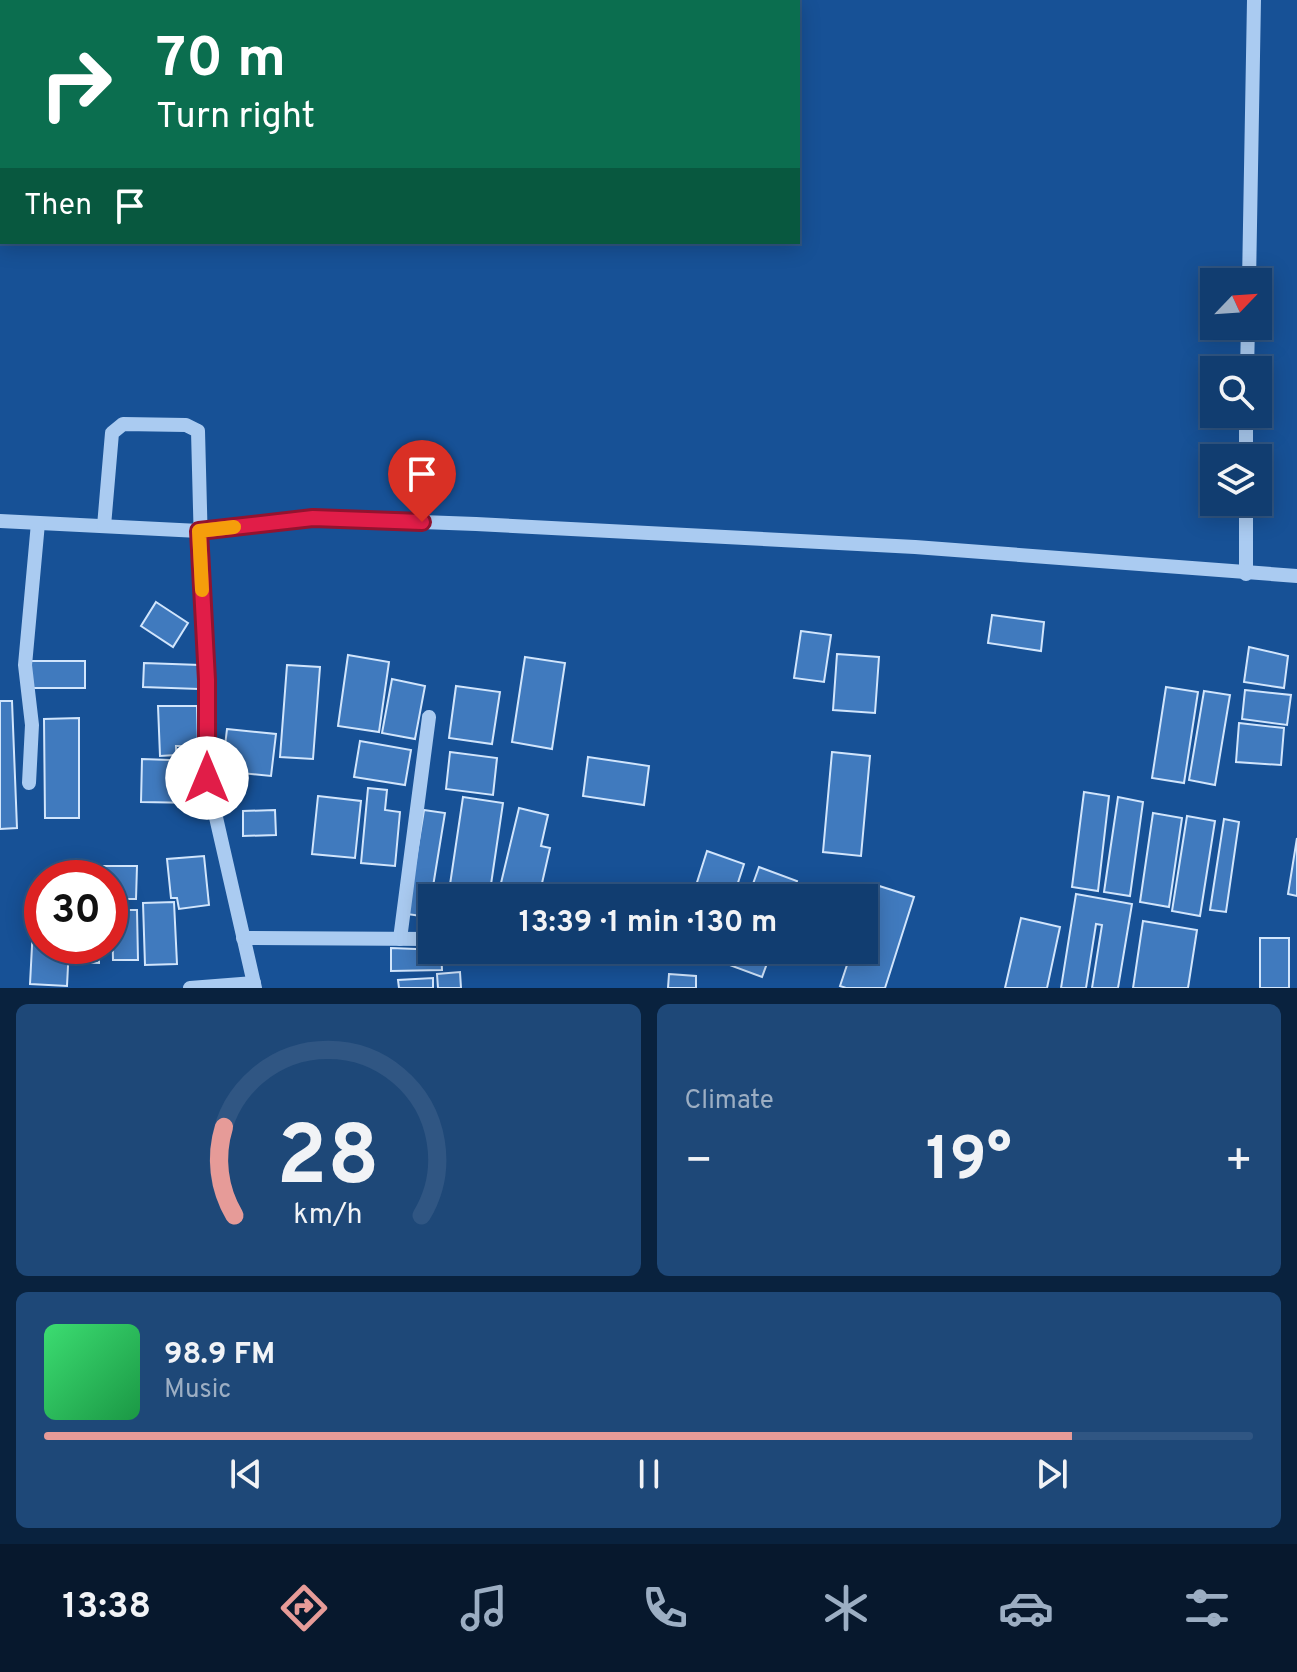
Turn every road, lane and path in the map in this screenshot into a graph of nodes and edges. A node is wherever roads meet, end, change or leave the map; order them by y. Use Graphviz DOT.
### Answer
graph roads {
  1 [pos="1254,0"];
  2 [pos="1249,268"];
  3 [pos="1246,516"];
  4 [pos="0,521"];
  5 [pos="38,523"];
  6 [pos="104,526"];
  7 [pos="199,531"];
  8 [pos="1246,574"];
  9 [pos="1297,576"];
  10 [pos="429,717"];
  11 [pos="29,783"];
  12 [pos="243,938"];
  13 [pos="400,939"];
  14 [pos="418,939"];
  15 [pos="254,985"];
  16 [pos="190,988"];
  1 -- 2 [label="street"];
  3 -- 8 [label="street"];
  4 -- 5 [label="street"];
  5 -- 6 [label="street"];
  5 -- 11 [label="street"];
  6 -- 7 [label="street"];
  6 -- 7 [label="street"];
  7 -- 8 [label="street"];
  7 -- 12 [label="street"];
  8 -- 9 [label="street"];
  10 -- 13 [label="street"];
  12 -- 13 [label="street"];
  12 -- 15 [label="street"];
  13 -- 14 [label="street"];
  15 -- 16 [label="street"];
}
